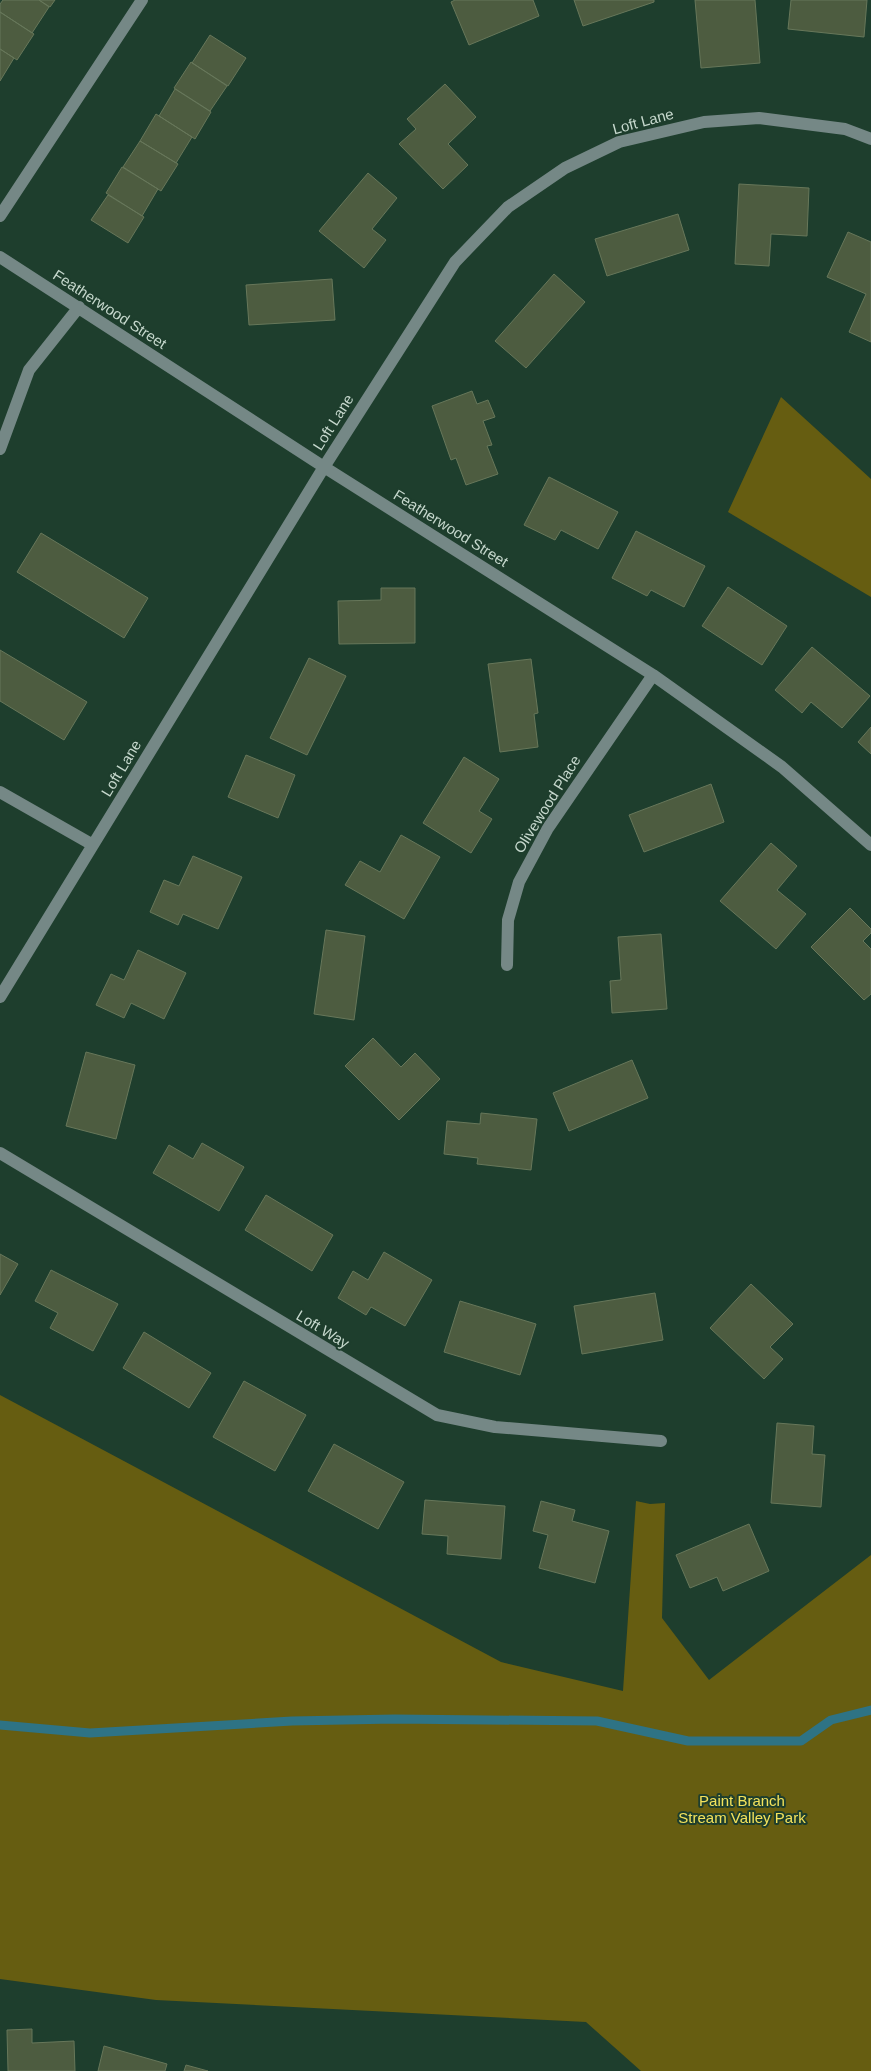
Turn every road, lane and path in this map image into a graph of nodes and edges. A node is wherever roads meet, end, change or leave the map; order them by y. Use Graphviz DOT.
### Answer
graph roads {
  1 [pos="142,0"];
  2 [pos="871,139"];
  3 [pos="0,216"];
  4 [pos="0,256"];
  5 [pos="78,307"];
  6 [pos="0,449"];
  7 [pos="324,467"];
  8 [pos="653,675"];
  9 [pos="0,792"];
  10 [pos="93,845"];
  11 [pos="871,845"];
  12 [pos="507,965"];
  13 [pos="0,997"];
  14 [pos="0,1153"];
  15 [pos="661,1441"];
  1 -- 3 [label="street"];
  2 -- 7 [label="street, Loft Lane"];
  4 -- 5 [label="street, Featherwood Street"];
  5 -- 6 [label="street"];
  5 -- 7 [label="street, Featherwood Street"];
  7 -- 8 [label="street, Featherwood Street"];
  7 -- 10 [label="street, Loft Lane"];
  8 -- 11 [label="street, Featherwood Street"];
  8 -- 12 [label="street, Olivewood Place"];
  9 -- 10 [label="street"];
  10 -- 13 [label="street, Loft Lane"];
  14 -- 15 [label="street, Loft Way"];
}
